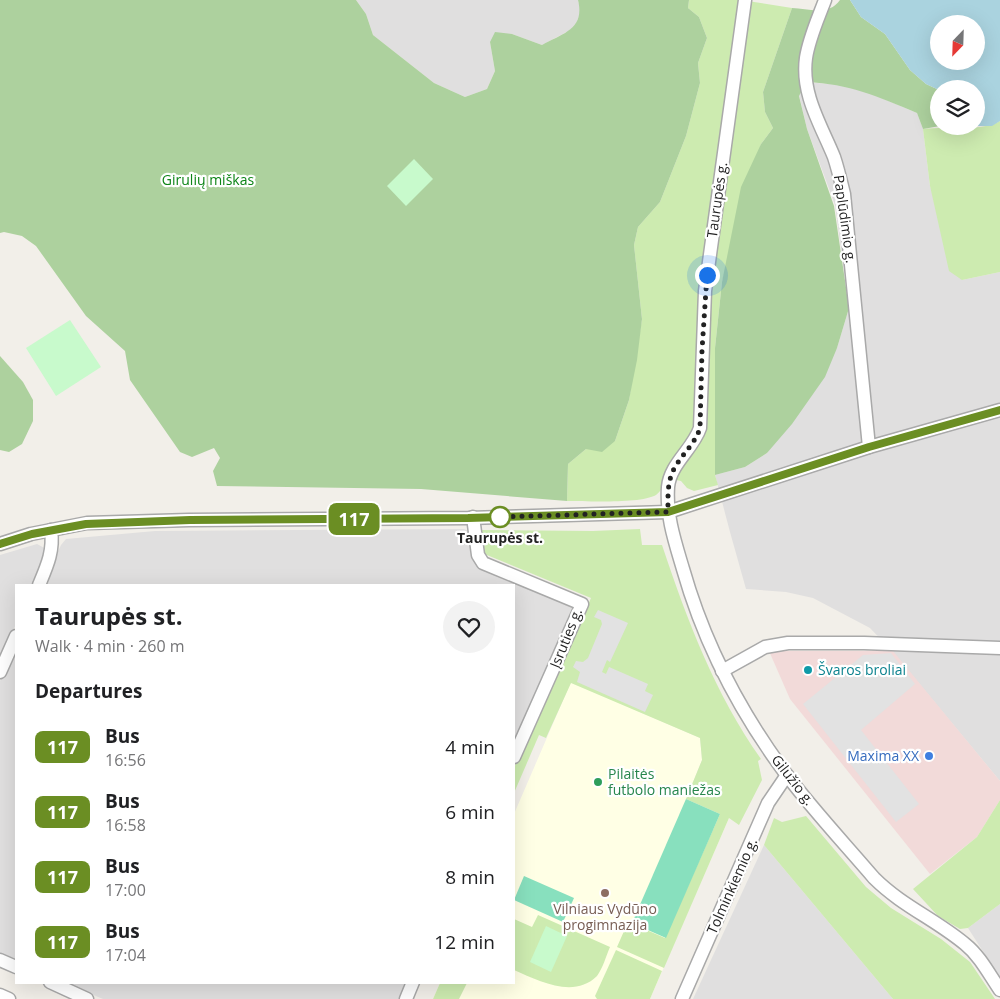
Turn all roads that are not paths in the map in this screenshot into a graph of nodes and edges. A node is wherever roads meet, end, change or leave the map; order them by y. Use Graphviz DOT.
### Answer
graph roads {
  1 [pos="745,0"];
  2 [pos="825,0"];
  3 [pos="1000,410"];
  4 [pos="869,447"];
  5 [pos="668,512"];
  6 [pos="473,518"];
  7 [pos="51,530"];
  8 [pos="0,544"];
  9 [pos="39,584"];
  10 [pos="15,638"];
  11 [pos="1000,648"];
  12 [pos="722,671"];
  13 [pos="0,672"];
  14 [pos="515,755"];
  15 [pos="787,776"];
  16 [pos="0,960"];
  17 [pos="15,967"];
  18 [pos="54,984"];
  19 [pos="412,984"];
  20 [pos="1000,990"];
  21 [pos="0,995"];
  22 [pos="9,999"];
  23 [pos="87,999"];
  24 [pos="406,999"];
  25 [pos="682,999"];
  1 -- 5 [label="street, Taurupės g."];
  2 -- 4 [label="street, Paplūdimio g."];
  3 -- 4 [label="street"];
  4 -- 5 [label="street"];
  5 -- 6 [label="street"];
  5 -- 12 [label="street, Gilužio g."];
  6 -- 7 [label="street"];
  6 -- 14 [label="street, Įsruties g."];
  7 -- 8 [label="street"];
  7 -- 9 [label="street"];
  10 -- 13 [label="street"];
  11 -- 12 [label="street"];
  12 -- 15 [label="street, Gilužio g."];
  15 -- 20 [label="street, Gilužio g."];
  15 -- 25 [label="street, Tolminkiemio g."];
  16 -- 17 [label="street"];
  18 -- 23 [label="street"];
  19 -- 24 [label="street"];
  21 -- 22 [label="street"];
}
